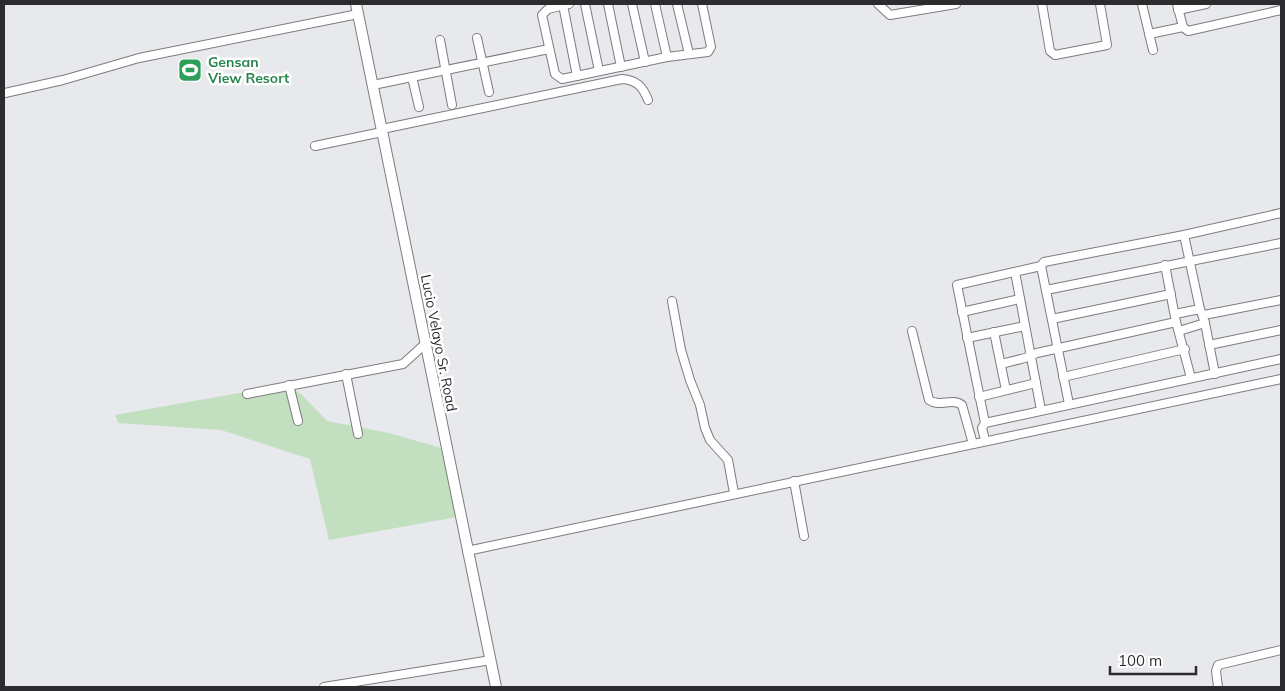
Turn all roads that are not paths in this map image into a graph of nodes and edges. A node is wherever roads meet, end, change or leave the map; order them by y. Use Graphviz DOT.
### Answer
graph roads {
  1 [pos="566,4"];
  2 [pos="585,4"];
  3 [pos="608,4"];
  4 [pos="632,4"];
  5 [pos="655,4"];
  6 [pos="677,4"];
  7 [pos="702,4"];
  8 [pos="878,4"];
  9 [pos="956,4"];
  10 [pos="1042,4"];
  11 [pos="1100,4"];
  12 [pos="1142,4"];
  13 [pos="1206,4"];
  14 [pos="1178,7"];
  15 [pos="357,9"];
  16 [pos="1281,10"];
  17 [pos="1183,27"];
  18 [pos="1149,34"];
  19 [pos="477,38"];
  20 [pos="440,40"];
  21 [pos="549,49"];
  22 [pos="1153,50"];
  23 [pos="689,54"];
  24 [pos="667,57"];
  25 [pos="482,62"];
  26 [pos="644,62"];
  27 [pos="621,67"];
  28 [pos="446,69"];
  29 [pos="599,71"];
  30 [pos="577,76"];
  31 [pos="412,77"];
  32 [pos="374,85"];
  33 [pos="489,92"];
  34 [pos="5,93"];
  35 [pos="648,100"];
  36 [pos="452,105"];
  37 [pos="419,107"];
  38 [pos="384,129"];
  39 [pos="314,146"];
  40 [pos="1281,213"];
  41 [pos="1184,235"];
  42 [pos="1281,243"];
  43 [pos="1190,262"];
  44 [pos="1165,265"];
  45 [pos="1042,266"];
  46 [pos="1014,272"];
  47 [pos="1046,290"];
  48 [pos="1170,294"];
  49 [pos="1020,299"];
  50 [pos="1281,300"];
  51 [pos="672,301"];
  52 [pos="962,312"];
  53 [pos="1203,316"];
  54 [pos="1175,318"];
  55 [pos="1052,319"];
  56 [pos="1025,326"];
  57 [pos="1281,330"];
  58 [pos="912,331"];
  59 [pos="1179,331"];
  60 [pos="994,332"];
  61 [pos="967,338"];
  62 [pos="425,344"];
  63 [pos="1209,345"];
  64 [pos="1058,348"];
  65 [pos="1185,349"];
  66 [pos="1031,356"];
  67 [pos="1281,360"];
  68 [pos="1001,364"];
  69 [pos="346,374"];
  70 [pos="1215,374"];
  71 [pos="1063,377"];
  72 [pos="1190,378"];
  73 [pos="1281,379"];
  74 [pos="1036,383"];
  75 [pos="290,385"];
  76 [pos="1006,390"];
  77 [pos="247,394"];
  78 [pos="979,397"];
  79 [pos="1069,404"];
  80 [pos="1041,410"];
  81 [pos="298,421"];
  82 [pos="984,423"];
  83 [pos="358,434"];
  84 [pos="984,436"];
  85 [pos="973,444"];
  86 [pos="794,481"];
  87 [pos="734,493"];
  88 [pos="804,536"];
  89 [pos="467,551"];
  90 [pos="1281,650"];
  91 [pos="491,660"];
  92 [pos="324,687"];
  93 [pos="496,687"];
  94 [pos="1218,687"];
  1 -- 21 [label="street"];
  1 -- 30 [label="street"];
  2 -- 29 [label="street"];
  3 -- 27 [label="street"];
  4 -- 26 [label="street"];
  5 -- 24 [label="street"];
  6 -- 23 [label="street"];
  7 -- 23 [label="street"];
  8 -- 9 [label="street"];
  10 -- 11 [label="street"];
  12 -- 18 [label="street"];
  13 -- 14 [label="street"];
  14 -- 17 [label="street"];
  15 -- 32 [label="main road, Lucio Velayo Sr. Road"];
  15 -- 34 [label="street"];
  16 -- 17 [label="street"];
  17 -- 18 [label="street"];
  18 -- 22 [label="street"];
  19 -- 25 [label="street"];
  20 -- 28 [label="street"];
  21 -- 25 [label="street"];
  21 -- 30 [label="street"];
  23 -- 24 [label="street"];
  24 -- 26 [label="street"];
  25 -- 28 [label="street"];
  25 -- 33 [label="street"];
  26 -- 27 [label="street"];
  27 -- 29 [label="street"];
  28 -- 31 [label="street"];
  28 -- 36 [label="street"];
  29 -- 30 [label="street"];
  31 -- 32 [label="street"];
  31 -- 37 [label="street"];
  32 -- 38 [label="main road, Lucio Velayo Sr. Road"];
  35 -- 38 [label="street"];
  38 -- 39 [label="street"];
  38 -- 62 [label="main road, Lucio Velayo Sr. Road"];
  40 -- 41 [label="street"];
  41 -- 43 [label="street"];
  41 -- 45 [label="street"];
  42 -- 43 [label="street"];
  43 -- 44 [label="street"];
  43 -- 53 [label="street"];
  44 -- 47 [label="street"];
  44 -- 48 [label="street"];
  45 -- 46 [label="street"];
  45 -- 47 [label="street"];
  46 -- 49 [label="street"];
  46 -- 52 [label="street"];
  47 -- 55 [label="street"];
  48 -- 54 [label="street"];
  48 -- 55 [label="street"];
  49 -- 52 [label="street"];
  49 -- 56 [label="street"];
  50 -- 53 [label="street"];
  51 -- 87 [label="street"];
  52 -- 61 [label="street"];
  53 -- 54 [label="street"];
  53 -- 59 [label="street"];
  53 -- 63 [label="street"];
  54 -- 59 [label="street"];
  54 -- 64 [label="street"];
  55 -- 64 [label="street"];
  56 -- 60 [label="street"];
  56 -- 66 [label="street"];
  57 -- 63 [label="street"];
  58 -- 85 [label="street"];
  59 -- 65 [label="street"];
  60 -- 61 [label="street"];
  60 -- 68 [label="street"];
  61 -- 78 [label="street"];
  62 -- 69 [label="street"];
  62 -- 89 [label="main road, Lucio Velayo Sr. Road"];
  63 -- 70 [label="street"];
  64 -- 66 [label="street"];
  64 -- 71 [label="street"];
  65 -- 71 [label="street"];
  65 -- 72 [label="street"];
  66 -- 68 [label="street"];
  66 -- 74 [label="street"];
  67 -- 70 [label="street"];
  68 -- 76 [label="street"];
  69 -- 75 [label="street"];
  69 -- 83 [label="street"];
  70 -- 72 [label="street"];
  71 -- 79 [label="street"];
  72 -- 79 [label="street"];
  73 -- 85 [label="street"];
  74 -- 76 [label="street"];
  74 -- 80 [label="street"];
  75 -- 77 [label="street"];
  75 -- 81 [label="street"];
  76 -- 78 [label="street"];
  78 -- 82 [label="street"];
  79 -- 80 [label="street"];
  80 -- 82 [label="street"];
  82 -- 84 [label="street"];
  85 -- 86 [label="street"];
  86 -- 87 [label="street"];
  86 -- 88 [label="street"];
  87 -- 89 [label="street"];
  89 -- 91 [label="main road, Lucio Velayo Sr. Road"];
  90 -- 94 [label="street"];
  91 -- 92 [label="street"];
  91 -- 93 [label="main road, Lucio Velayo Sr. Road"];
}
